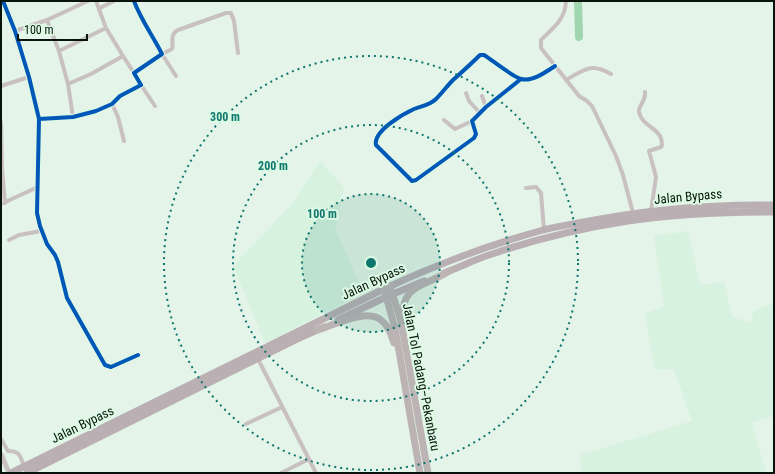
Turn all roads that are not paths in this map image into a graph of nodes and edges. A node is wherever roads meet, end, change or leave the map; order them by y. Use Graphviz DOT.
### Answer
graph roads {
  1 [pos="3,1"];
  2 [pos="88,1"];
  3 [pos="96,1"];
  4 [pos="114,1"];
  5 [pos="134,1"];
  6 [pos="566,1"];
  7 [pos="100,8"];
  8 [pos="46,20"];
  9 [pos="106,28"];
  10 [pos="15,30"];
  11 [pos="59,51"];
  12 [pos="238,53"];
  13 [pos="162,54"];
  14 [pos="123,56"];
  15 [pos="555,66"];
  16 [pos="134,73"];
  17 [pos="611,74"];
  18 [pos="176,76"];
  19 [pos="29,77"];
  20 [pos="521,79"];
  21 [pos="566,80"];
  22 [pos="68,84"];
  23 [pos="141,84"];
  24 [pos="1,86"];
  25 [pos="466,92"];
  26 [pos="645,92"];
  27 [pos="482,96"];
  28 [pos="112,104"];
  29 [pos="155,106"];
  30 [pos="486,107"];
  31 [pos="480,113"];
  32 [pos="73,117"];
  33 [pos="39,119"];
  34 [pos="444,120"];
  35 [pos="472,121"];
  36 [pos="1,122"];
  37 [pos="124,140"];
  38 [pos="2,168"];
  39 [pos="38,187"];
  40 [pos="526,188"];
  41 [pos="3,204"];
  42 [pos="774,205"];
  43 [pos="651,211"];
  44 [pos="774,212"];
  45 [pos="633,213"];
  46 [pos="544,230"];
  47 [pos="41,231"];
  48 [pos="9,240"];
  49 [pos="449,271"];
  50 [pos="387,288"];
  51 [pos="390,295"];
  52 [pos="401,321"];
  53 [pos="318,330"];
  54 [pos="138,355"];
  55 [pos="399,356"];
  56 [pos="258,358"];
  57 [pos="218,374"];
  58 [pos="282,407"];
  59 [pos="246,424"];
  60 [pos="1,439"];
  61 [pos="2,457"];
  62 [pos="309,459"];
  63 [pos="26,470"];
  64 [pos="10,473"];
  65 [pos="281,473"];
  66 [pos="316,473"];
  67 [pos="420,473"];
  68 [pos="428,473"];
  1 -- 10 [label="street"];
  2 -- 8 [label="street"];
  3 -- 7 [label="street"];
  4 -- 7 [label="street"];
  5 -- 13 [label="street"];
  6 -- 15 [label="street"];
  7 -- 9 [label="street"];
  8 -- 10 [label="street"];
  8 -- 11 [label="street"];
  9 -- 11 [label="street"];
  9 -- 14 [label="street"];
  10 -- 19 [label="street"];
  11 -- 22 [label="street"];
  12 -- 13 [label="street"];
  13 -- 16 [label="street"];
  13 -- 18 [label="street"];
  14 -- 16 [label="street"];
  14 -- 22 [label="street"];
  15 -- 20 [label="street"];
  15 -- 21 [label="street"];
  16 -- 23 [label="street"];
  17 -- 21 [label="street"];
  19 -- 24 [label="street"];
  19 -- 33 [label="street"];
  20 -- 30 [label="street"];
  20 -- 35 [label="street"];
  21 -- 45 [label="street"];
  22 -- 32 [label="street"];
  23 -- 28 [label="street"];
  23 -- 29 [label="street"];
  25 -- 31 [label="street"];
  26 -- 43 [label="street"];
  27 -- 30 [label="street"];
  28 -- 32 [label="street"];
  28 -- 37 [label="street"];
  30 -- 31 [label="street"];
  31 -- 35 [label="street"];
  32 -- 33 [label="street"];
  33 -- 39 [label="street"];
  34 -- 35 [label="street"];
  36 -- 38 [label="street"];
  38 -- 41 [label="street"];
  39 -- 41 [label="street"];
  39 -- 47 [label="street"];
  40 -- 46 [label="street"];
  42 -- 43 [label="highway, Jalan Bypass"];
  43 -- 45 [label="highway, Jalan Bypass"];
  44 -- 49 [label="highway, Jalan Bypass"];
  45 -- 46 [label="highway, Jalan Bypass"];
  46 -- 50 [label="highway, Jalan Bypass"];
  47 -- 48 [label="street"];
  47 -- 54 [label="street"];
  49 -- 51 [label="highway, Jalan Bypass"];
  49 -- 52 [label="highway"];
  50 -- 51 [label="highway, Jalan Tol Padang–Pekanbaru"];
  50 -- 57 [label="highway, Jalan Bypass"];
  51 -- 52 [label="highway, Jalan Tol Padang–Pekanbaru"];
  51 -- 53 [label="highway, Jalan Bypass"];
  51 -- 55 [label="highway, Jalan Tol Padang–Pekanbaru"];
  52 -- 68 [label="highway, Jalan Tol Padang–Pekanbaru"];
  53 -- 55 [label="highway"];
  53 -- 56 [label="highway, Jalan Bypass"];
  55 -- 67 [label="highway, Jalan Tol Padang–Pekanbaru"];
  56 -- 57 [label="highway, Jalan Bypass"];
  56 -- 58 [label="street"];
  57 -- 63 [label="highway, Jalan Bypass"];
  58 -- 59 [label="street"];
  58 -- 62 [label="street"];
  60 -- 63 [label="street"];
  61 -- 64 [label="street"];
  62 -- 65 [label="street"];
  62 -- 66 [label="street"];
  63 -- 64 [label="highway, Jalan Bypass"];
}
